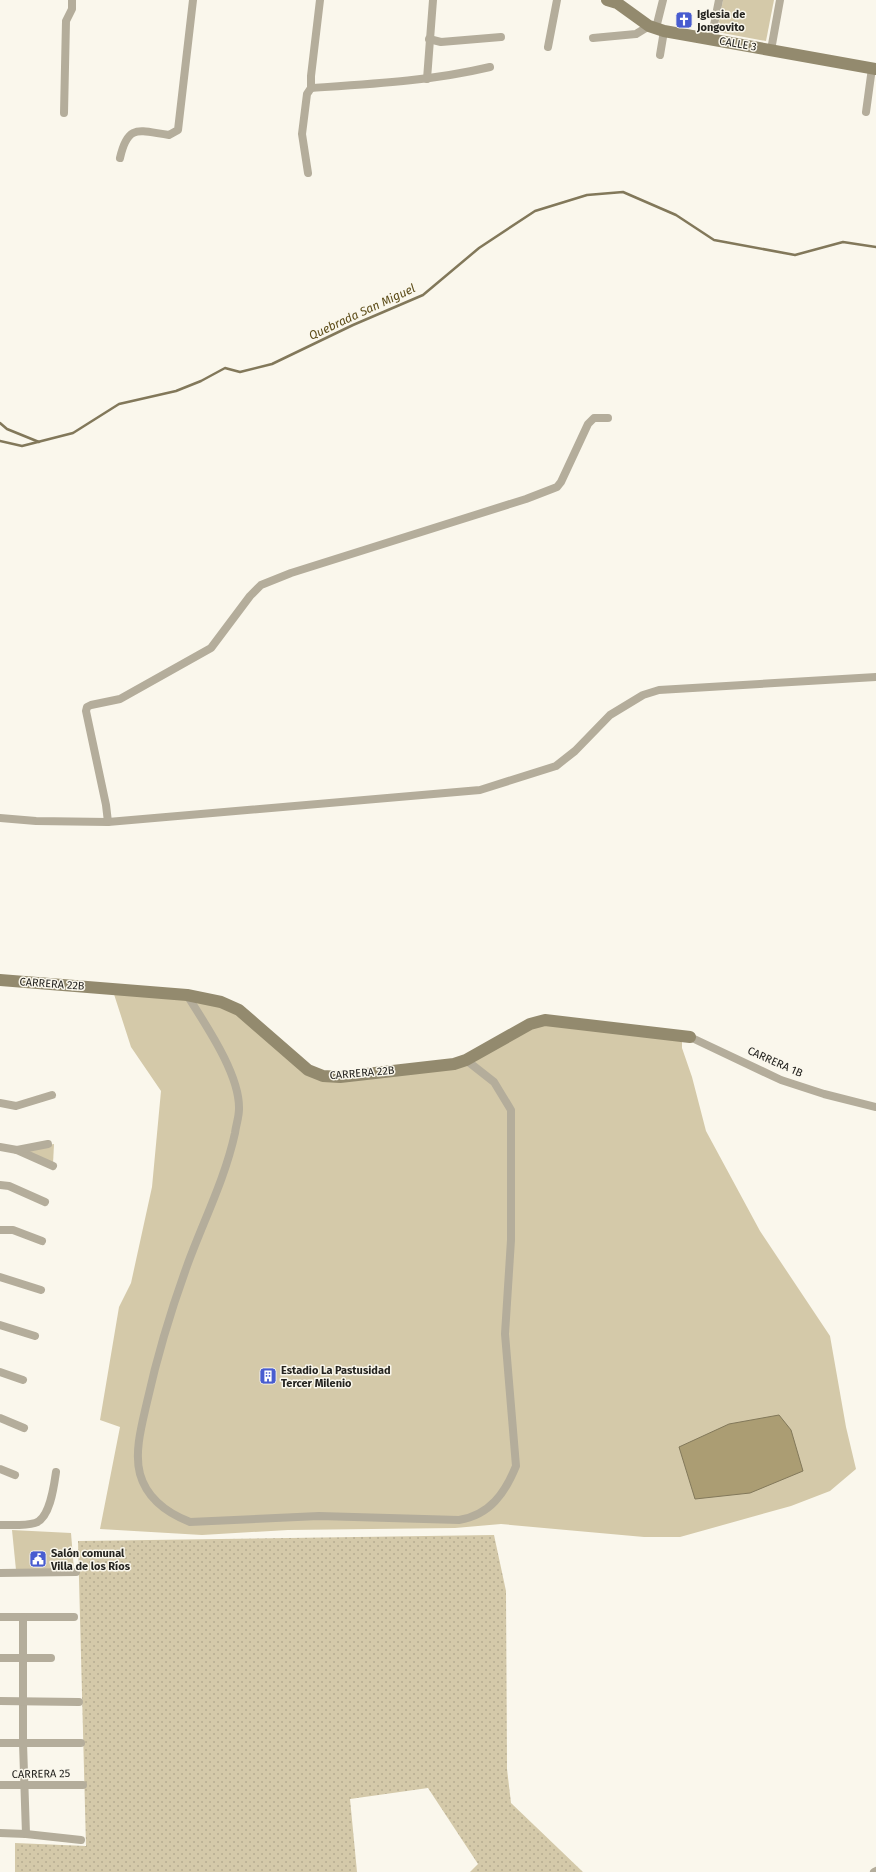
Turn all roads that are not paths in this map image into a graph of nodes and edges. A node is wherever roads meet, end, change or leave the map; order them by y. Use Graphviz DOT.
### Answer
graph roads {
  1 [pos="72,0"];
  2 [pos="193,0"];
  3 [pos="320,0"];
  4 [pos="433,0"];
  5 [pos="557,0"];
  6 [pos="608,0"];
  7 [pos="663,0"];
  8 [pos="719,0"];
  9 [pos="780,0"];
  10 [pos="656,28"];
  11 [pos="501,37"];
  12 [pos="594,38"];
  13 [pos="429,40"];
  14 [pos="711,40"];
  15 [pos="548,46"];
  16 [pos="771,50"];
  17 [pos="660,55"];
  18 [pos="490,67"];
  19 [pos="874,69"];
  20 [pos="427,79"];
  21 [pos="312,88"];
  22 [pos="866,112"];
  23 [pos="64,113"];
  24 [pos="120,158"];
  25 [pos="308,173"];
  26 [pos="608,418"];
  27 [pos="876,677"];
  28 [pos="0,818"];
  29 [pos="108,822"];
  30 [pos="0,980"];
  31 [pos="187,995"];
  32 [pos="690,1037"];
  33 [pos="466,1060"];
  34 [pos="52,1095"];
  35 [pos="0,1103"];
  36 [pos="876,1107"];
  37 [pos="48,1144"];
  38 [pos="0,1147"];
  39 [pos="17,1150"];
  40 [pos="53,1166"];
  41 [pos="0,1185"];
  42 [pos="45,1202"];
  43 [pos="0,1230"];
  44 [pos="42,1241"];
  45 [pos="0,1277"];
  46 [pos="41,1290"];
  47 [pos="0,1325"];
  48 [pos="36,1336"];
  49 [pos="0,1372"];
  50 [pos="24,1380"];
  51 [pos="0,1418"];
  52 [pos="24,1428"];
  53 [pos="0,1469"];
  54 [pos="56,1472"];
  55 [pos="15,1475"];
  56 [pos="0,1525"];
  57 [pos="76,1572"];
  58 [pos="0,1573"];
  59 [pos="0,1617"];
  60 [pos="23,1617"];
  61 [pos="74,1617"];
  62 [pos="0,1658"];
  63 [pos="24,1658"];
  64 [pos="51,1658"];
  65 [pos="0,1701"];
  66 [pos="23,1701"];
  67 [pos="79,1702"];
  68 [pos="81,1742"];
  69 [pos="0,1743"];
  70 [pos="23,1743"];
  71 [pos="83,1784"];
  72 [pos="24,1785"];
  73 [pos="0,1786"];
  74 [pos="0,1833"];
  75 [pos="26,1834"];
  76 [pos="82,1840"];
  1 -- 23 [label="street"];
  2 -- 24 [label="street"];
  3 -- 21 [label="street"];
  4 -- 13 [label="street"];
  5 -- 15 [label="street"];
  6 -- 10 [label="street, CALLE 3"];
  7 -- 10 [label="street"];
  8 -- 14 [label="street"];
  9 -- 16 [label="street"];
  10 -- 12 [label="street"];
  10 -- 14 [label="street, CALLE 3"];
  10 -- 17 [label="street"];
  11 -- 13 [label="street"];
  13 -- 20 [label="street"];
  14 -- 16 [label="street, CALLE 3"];
  16 -- 19 [label="street, CALLE 3"];
  18 -- 20 [label="street"];
  19 -- 22 [label="street"];
  20 -- 21 [label="street"];
  21 -- 25 [label="street"];
  26 -- 29 [label="street"];
  27 -- 29 [label="street"];
  28 -- 29 [label="street"];
  30 -- 31 [label="street, CARRERA 22B"];
  31 -- 33 [label="street, CARRERA 22B"];
  31 -- 33 [label="street"];
  32 -- 33 [label="street, CARRERA 22B"];
  32 -- 36 [label="street, CARRERA 1B"];
  34 -- 35 [label="street"];
  37 -- 39 [label="street"];
  38 -- 39 [label="street"];
  39 -- 40 [label="street"];
  41 -- 42 [label="street"];
  43 -- 44 [label="street"];
  45 -- 46 [label="street"];
  47 -- 48 [label="street"];
  49 -- 50 [label="street"];
  51 -- 52 [label="street"];
  53 -- 55 [label="street"];
  54 -- 56 [label="street"];
  57 -- 58 [label="street"];
  59 -- 60 [label="street"];
  60 -- 61 [label="street"];
  60 -- 63 [label="street"];
  62 -- 63 [label="street"];
  63 -- 64 [label="street"];
  63 -- 66 [label="street"];
  65 -- 66 [label="street"];
  66 -- 67 [label="street"];
  66 -- 70 [label="street"];
  68 -- 70 [label="street"];
  69 -- 70 [label="street"];
  70 -- 72 [label="street"];
  71 -- 72 [label="street, CARRERA 25"];
  72 -- 73 [label="street, CARRERA 25"];
  72 -- 75 [label="street"];
  74 -- 75 [label="street"];
  75 -- 76 [label="street"];
}
